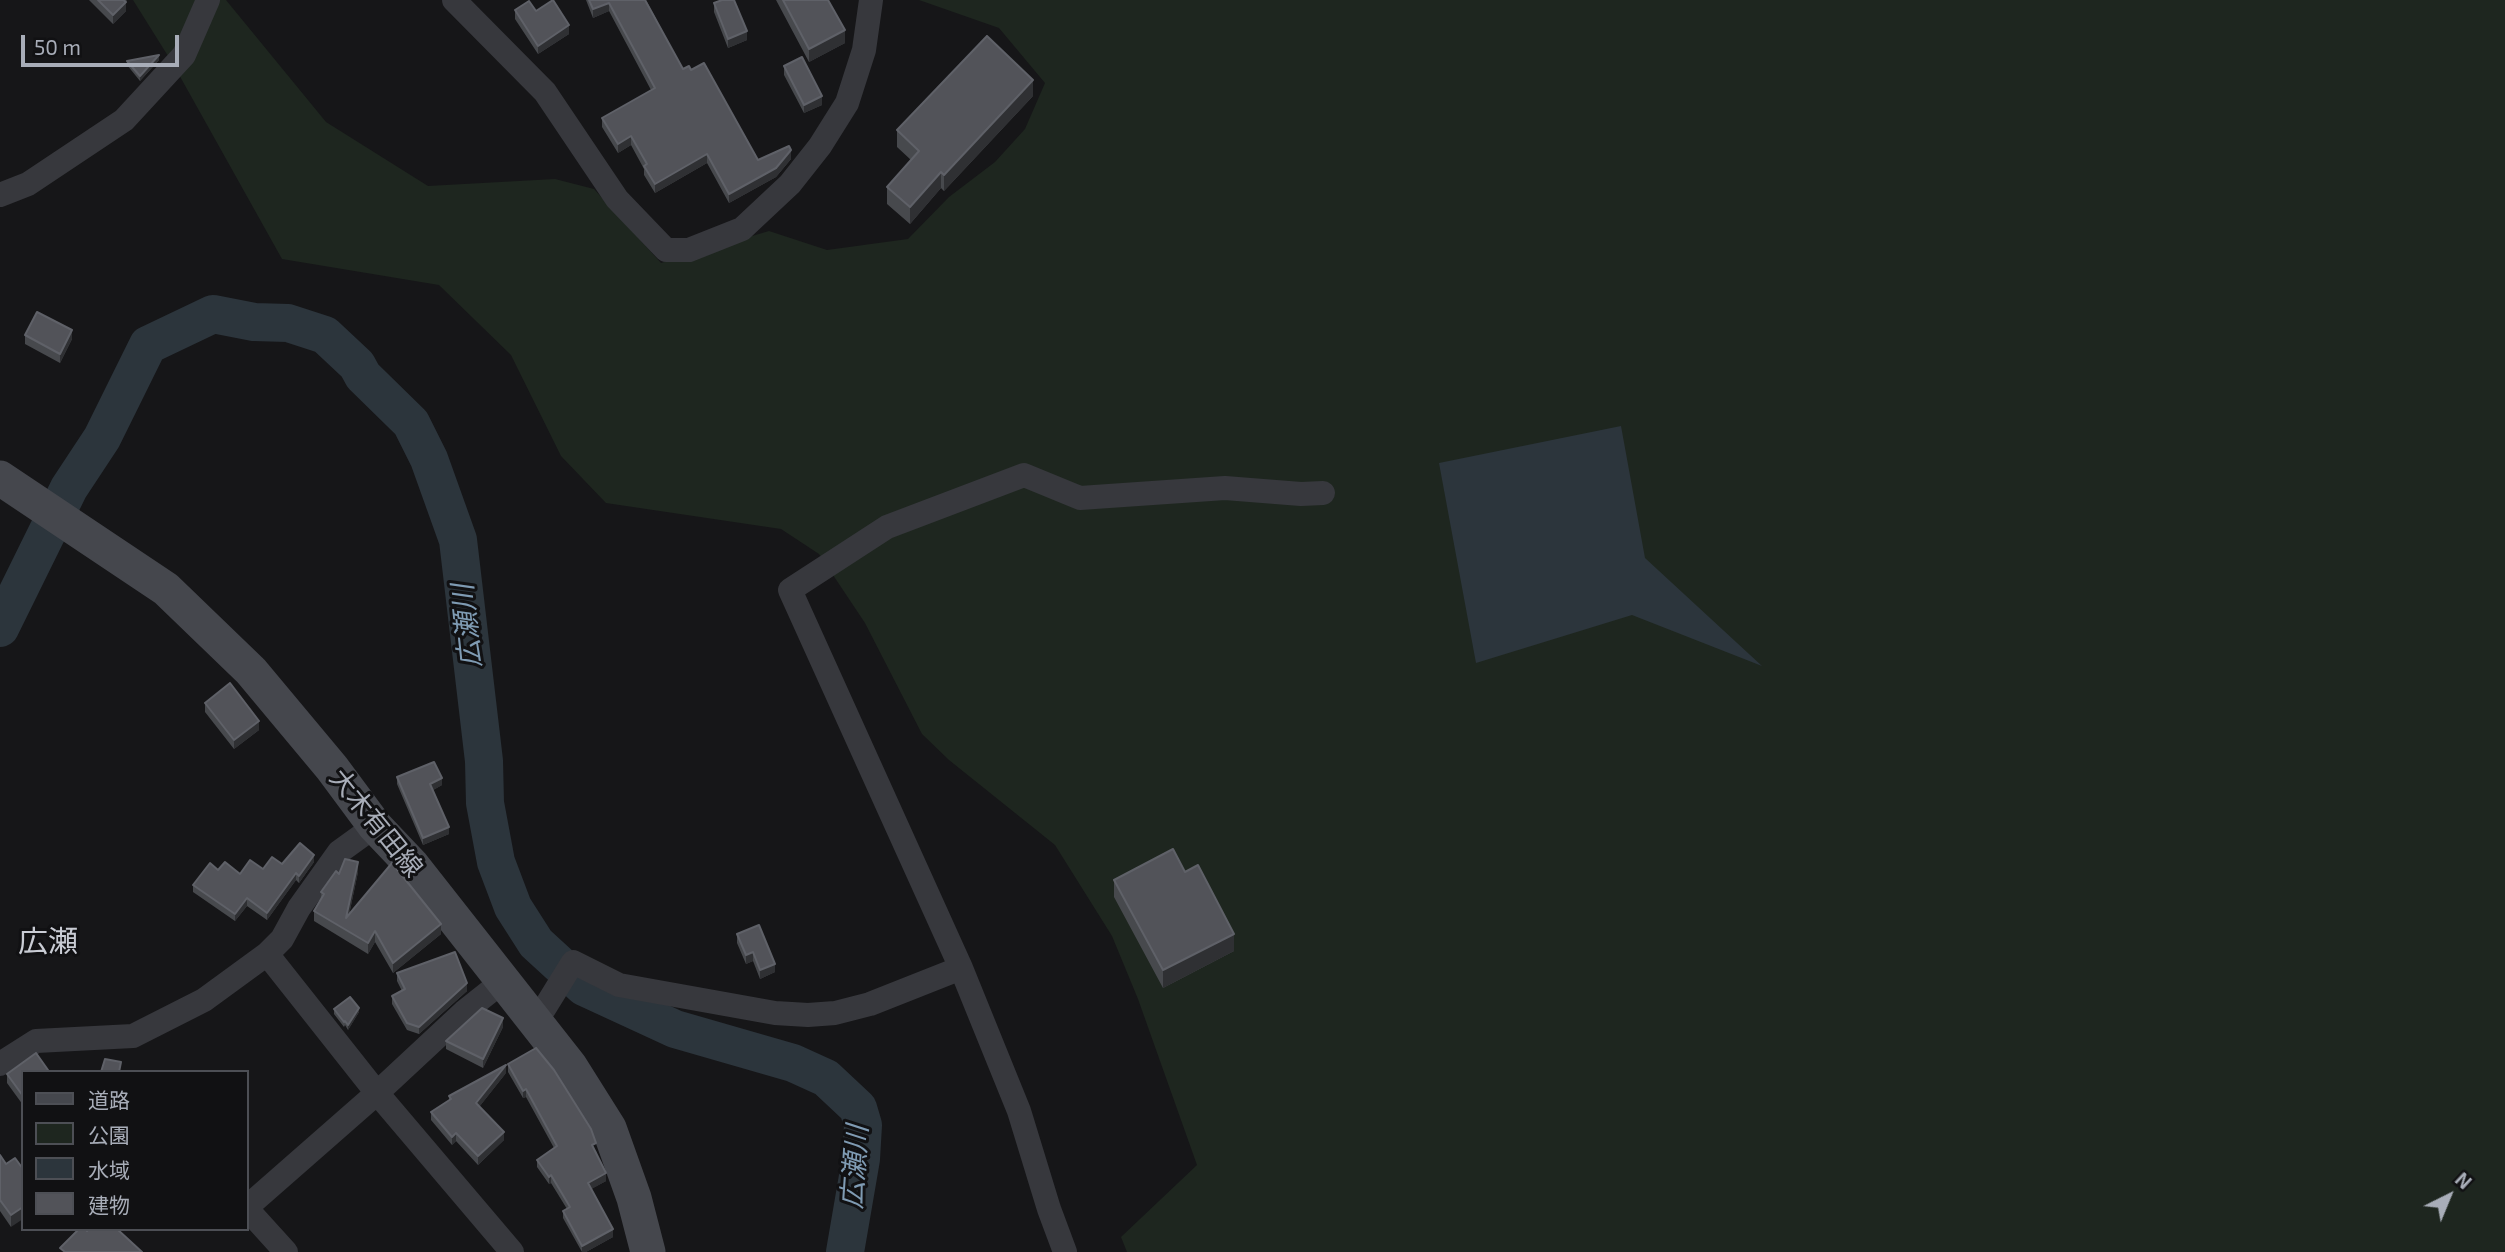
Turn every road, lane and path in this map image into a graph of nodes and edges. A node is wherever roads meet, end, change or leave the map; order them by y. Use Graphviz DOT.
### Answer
graph roads {
  1 [pos="208,0"];
  2 [pos="454,0"];
  3 [pos="855,0"];
  4 [pos="872,0"];
  5 [pos="864,50"];
  6 [pos="0,195"];
  7 [pos="11,485"];
  8 [pos="1323,493"];
  9 [pos="375,826"];
  10 [pos="267,954"];
  11 [pos="961,968"];
  12 [pos="503,981"];
  13 [pos="536,1011"];
  14 [pos="0,1065"];
  15 [pos="377,1094"];
  16 [pos="248,1207"];
  17 [pos="248,1209"];
  18 [pos="286,1252"];
  19 [pos="512,1252"];
  20 [pos="648,1252"];
  21 [pos="1065,1252"];
  1 -- 6 [label="street"];
  2 -- 5 [label="street"];
  3 -- 5 [label="street"];
  4 -- 5 [label="street"];
  7 -- 9 [label="main road, 大木有田線"];
  8 -- 11 [label="street"];
  9 -- 10 [label="street"];
  9 -- 12 [label="main road, 大木有田線"];
  10 -- 14 [label="street"];
  10 -- 15 [label="street"];
  11 -- 13 [label="street"];
  11 -- 21 [label="street"];
  12 -- 13 [label="main road, 大木有田線"];
  12 -- 15 [label="street"];
  13 -- 20 [label="main road, 大木有田線"];
  15 -- 16 [label="street"];
  15 -- 19 [label="street"];
  17 -- 18 [label="street"];
}
